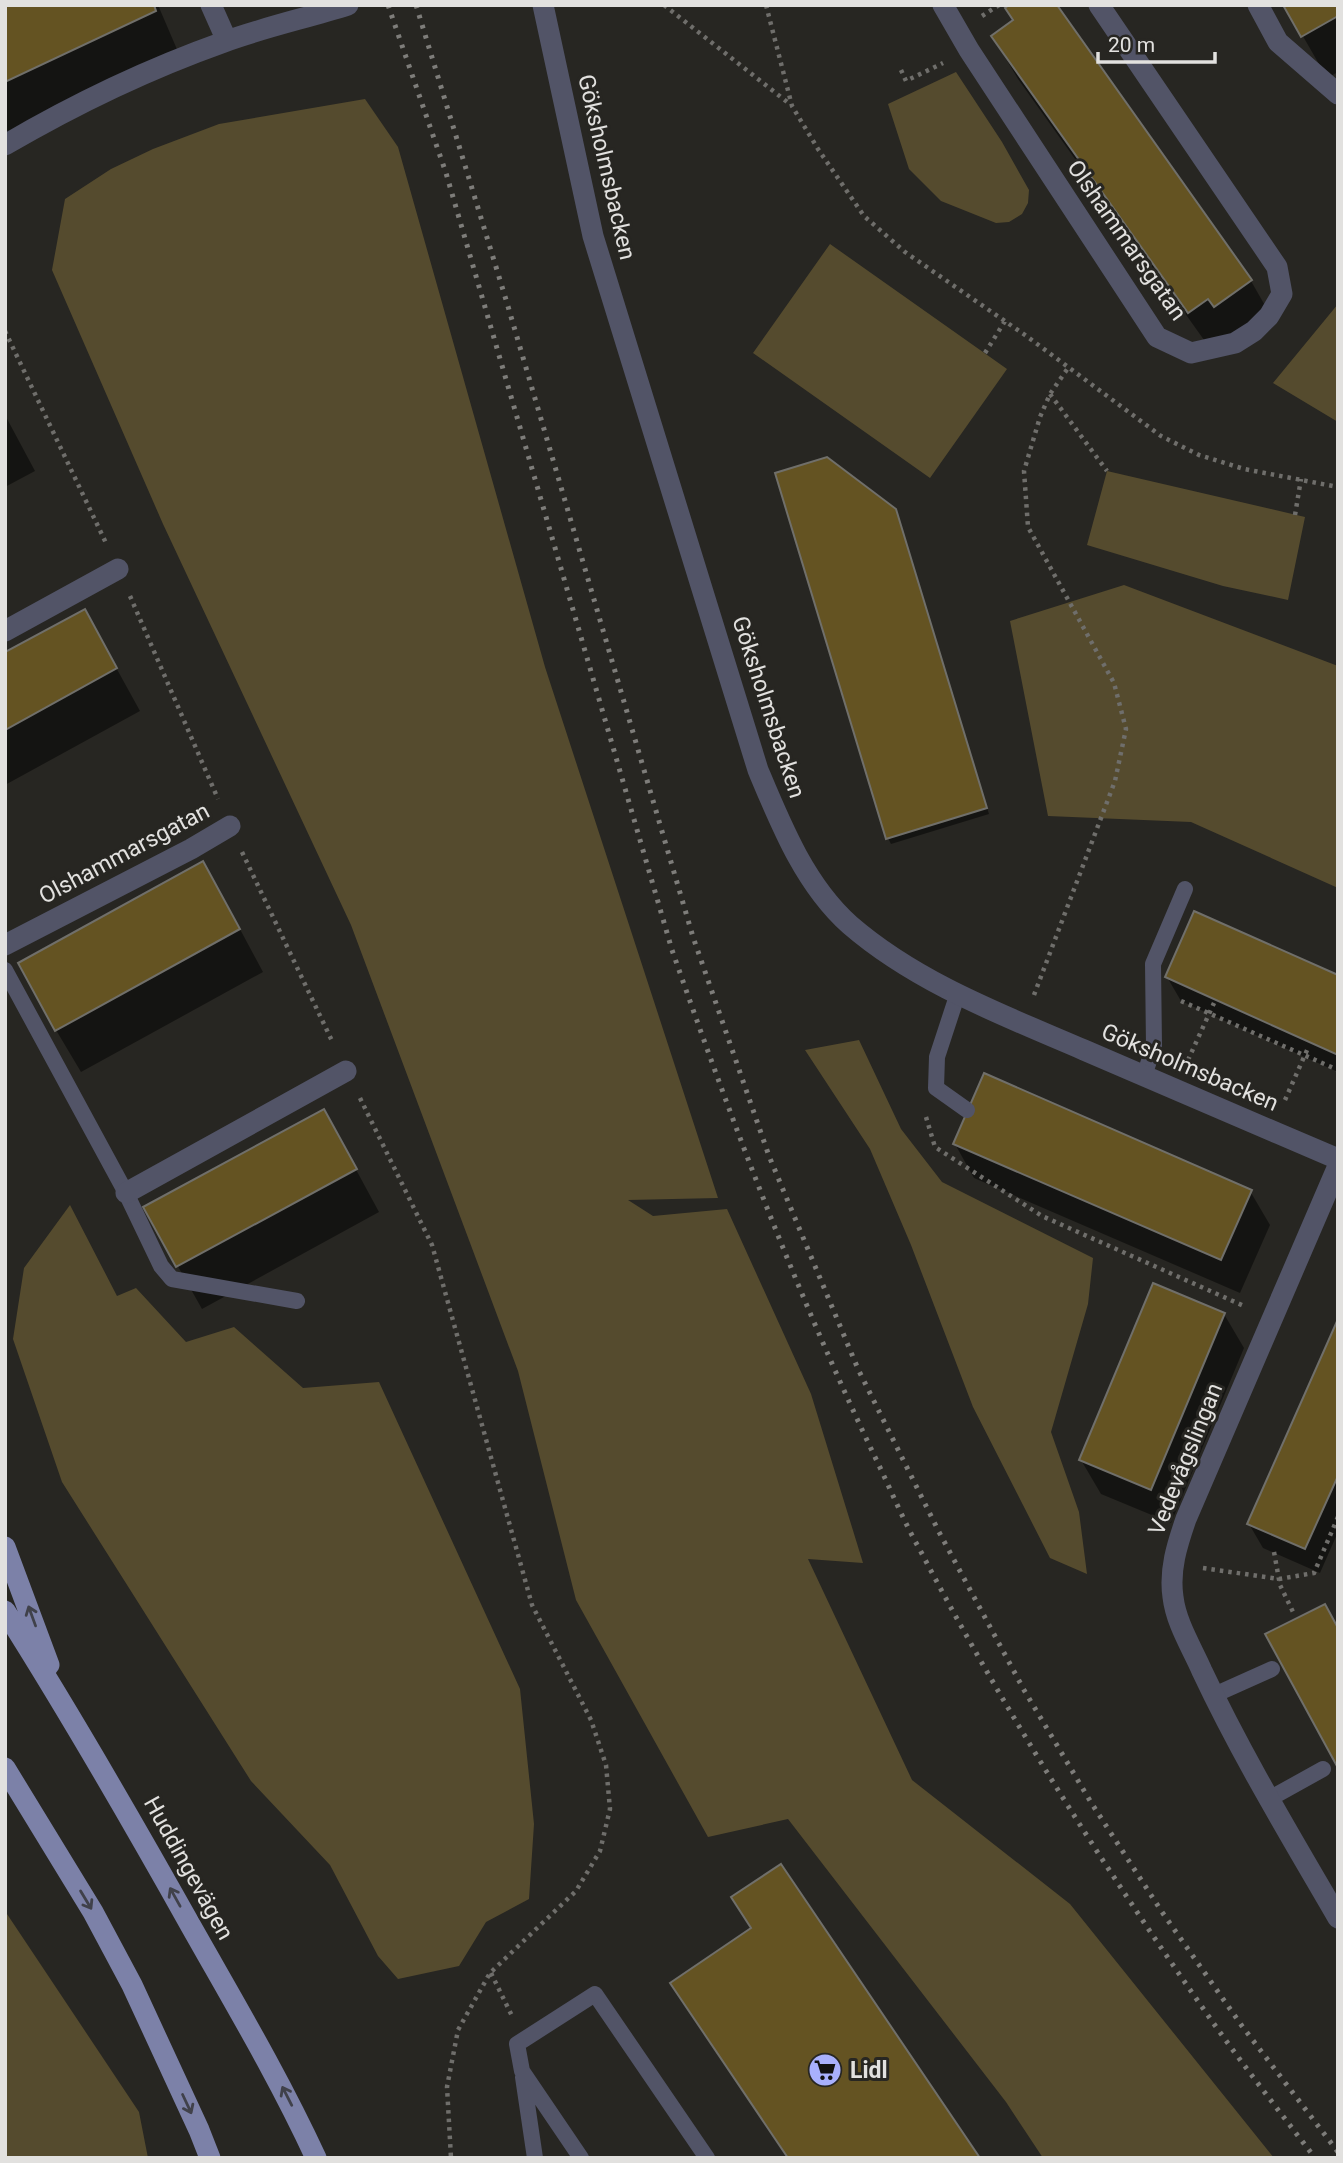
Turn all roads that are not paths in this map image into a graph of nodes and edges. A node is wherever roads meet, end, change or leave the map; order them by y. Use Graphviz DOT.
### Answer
graph roads {
  1 [pos="211,5"];
  2 [pos="348,5"];
  3 [pos="543,5"];
  4 [pos="943,5"];
  5 [pos="1099,5"];
  6 [pos="1258,5"];
  7 [pos="227,41"];
  8 [pos="1338,94"];
  9 [pos="5,145"];
  10 [pos="118,569"];
  11 [pos="5,631"];
  12 [pos="230,826"];
  13 [pos="1185,889"];
  14 [pos="5,945"];
  15 [pos="5,970"];
  16 [pos="958,993"];
  17 [pos="346,1072"];
  18 [pos="1144,1076"];
  19 [pos="967,1110"];
  20 [pos="1338,1159"];
  21 [pos="1338,1166"];
  22 [pos="126,1193"];
  23 [pos="297,1301"];
  24 [pos="5,1547"];
  25 [pos="5,1611"];
  26 [pos="1272,1669"];
  27 [pos="1213,1695"];
  28 [pos="63,1703"];
  29 [pos="5,1768"];
  30 [pos="1323,1769"];
  31 [pos="5,1784"];
  32 [pos="1269,1799"];
  33 [pos="51,1842"];
  34 [pos="1338,1918"];
  35 [pos="522,2071"];
  36 [pos="209,2158"];
  37 [pos="316,2158"];
  38 [pos="535,2158"];
  39 [pos="581,2158"];
  40 [pos="707,2158"];
  1 -- 7 [label="street"];
  2 -- 7 [label="street"];
  3 -- 16 [label="street, Göksholmsbacken"];
  4 -- 5 [label="street, Olshammarsgatan"];
  6 -- 8 [label="street"];
  7 -- 9 [label="street"];
  10 -- 11 [label="street"];
  12 -- 14 [label="street, Olshammarsgatan"];
  13 -- 18 [label="lane"];
  15 -- 22 [label="lane"];
  16 -- 18 [label="street, Göksholmsbacken"];
  16 -- 19 [label="lane"];
  17 -- 22 [label="street"];
  18 -- 20 [label="street, Göksholmsbacken"];
  21 -- 27 [label="street, Vedevågslingan"];
  22 -- 23 [label="lane"];
  28 -- 24 [label="main road, one-way"];
  25 -- 28 [label="main road, Huddingevägen"];
  26 -- 27 [label="lane"];
  27 -- 32 [label="street, Vedevågslingan"];
  37 -- 28 [label="main road, Huddingevägen, one-way"];
  29 -- 33 [label="main road"];
  30 -- 32 [label="lane"];
  31 -- 33 [label="main road"];
  32 -- 34 [label="street, Vedevågslingan"];
  33 -- 36 [label="main road, one-way"];
  35 -- 38 [label="lane"];
  35 -- 39 [label="lane"];
  35 -- 40 [label="lane"];
}
